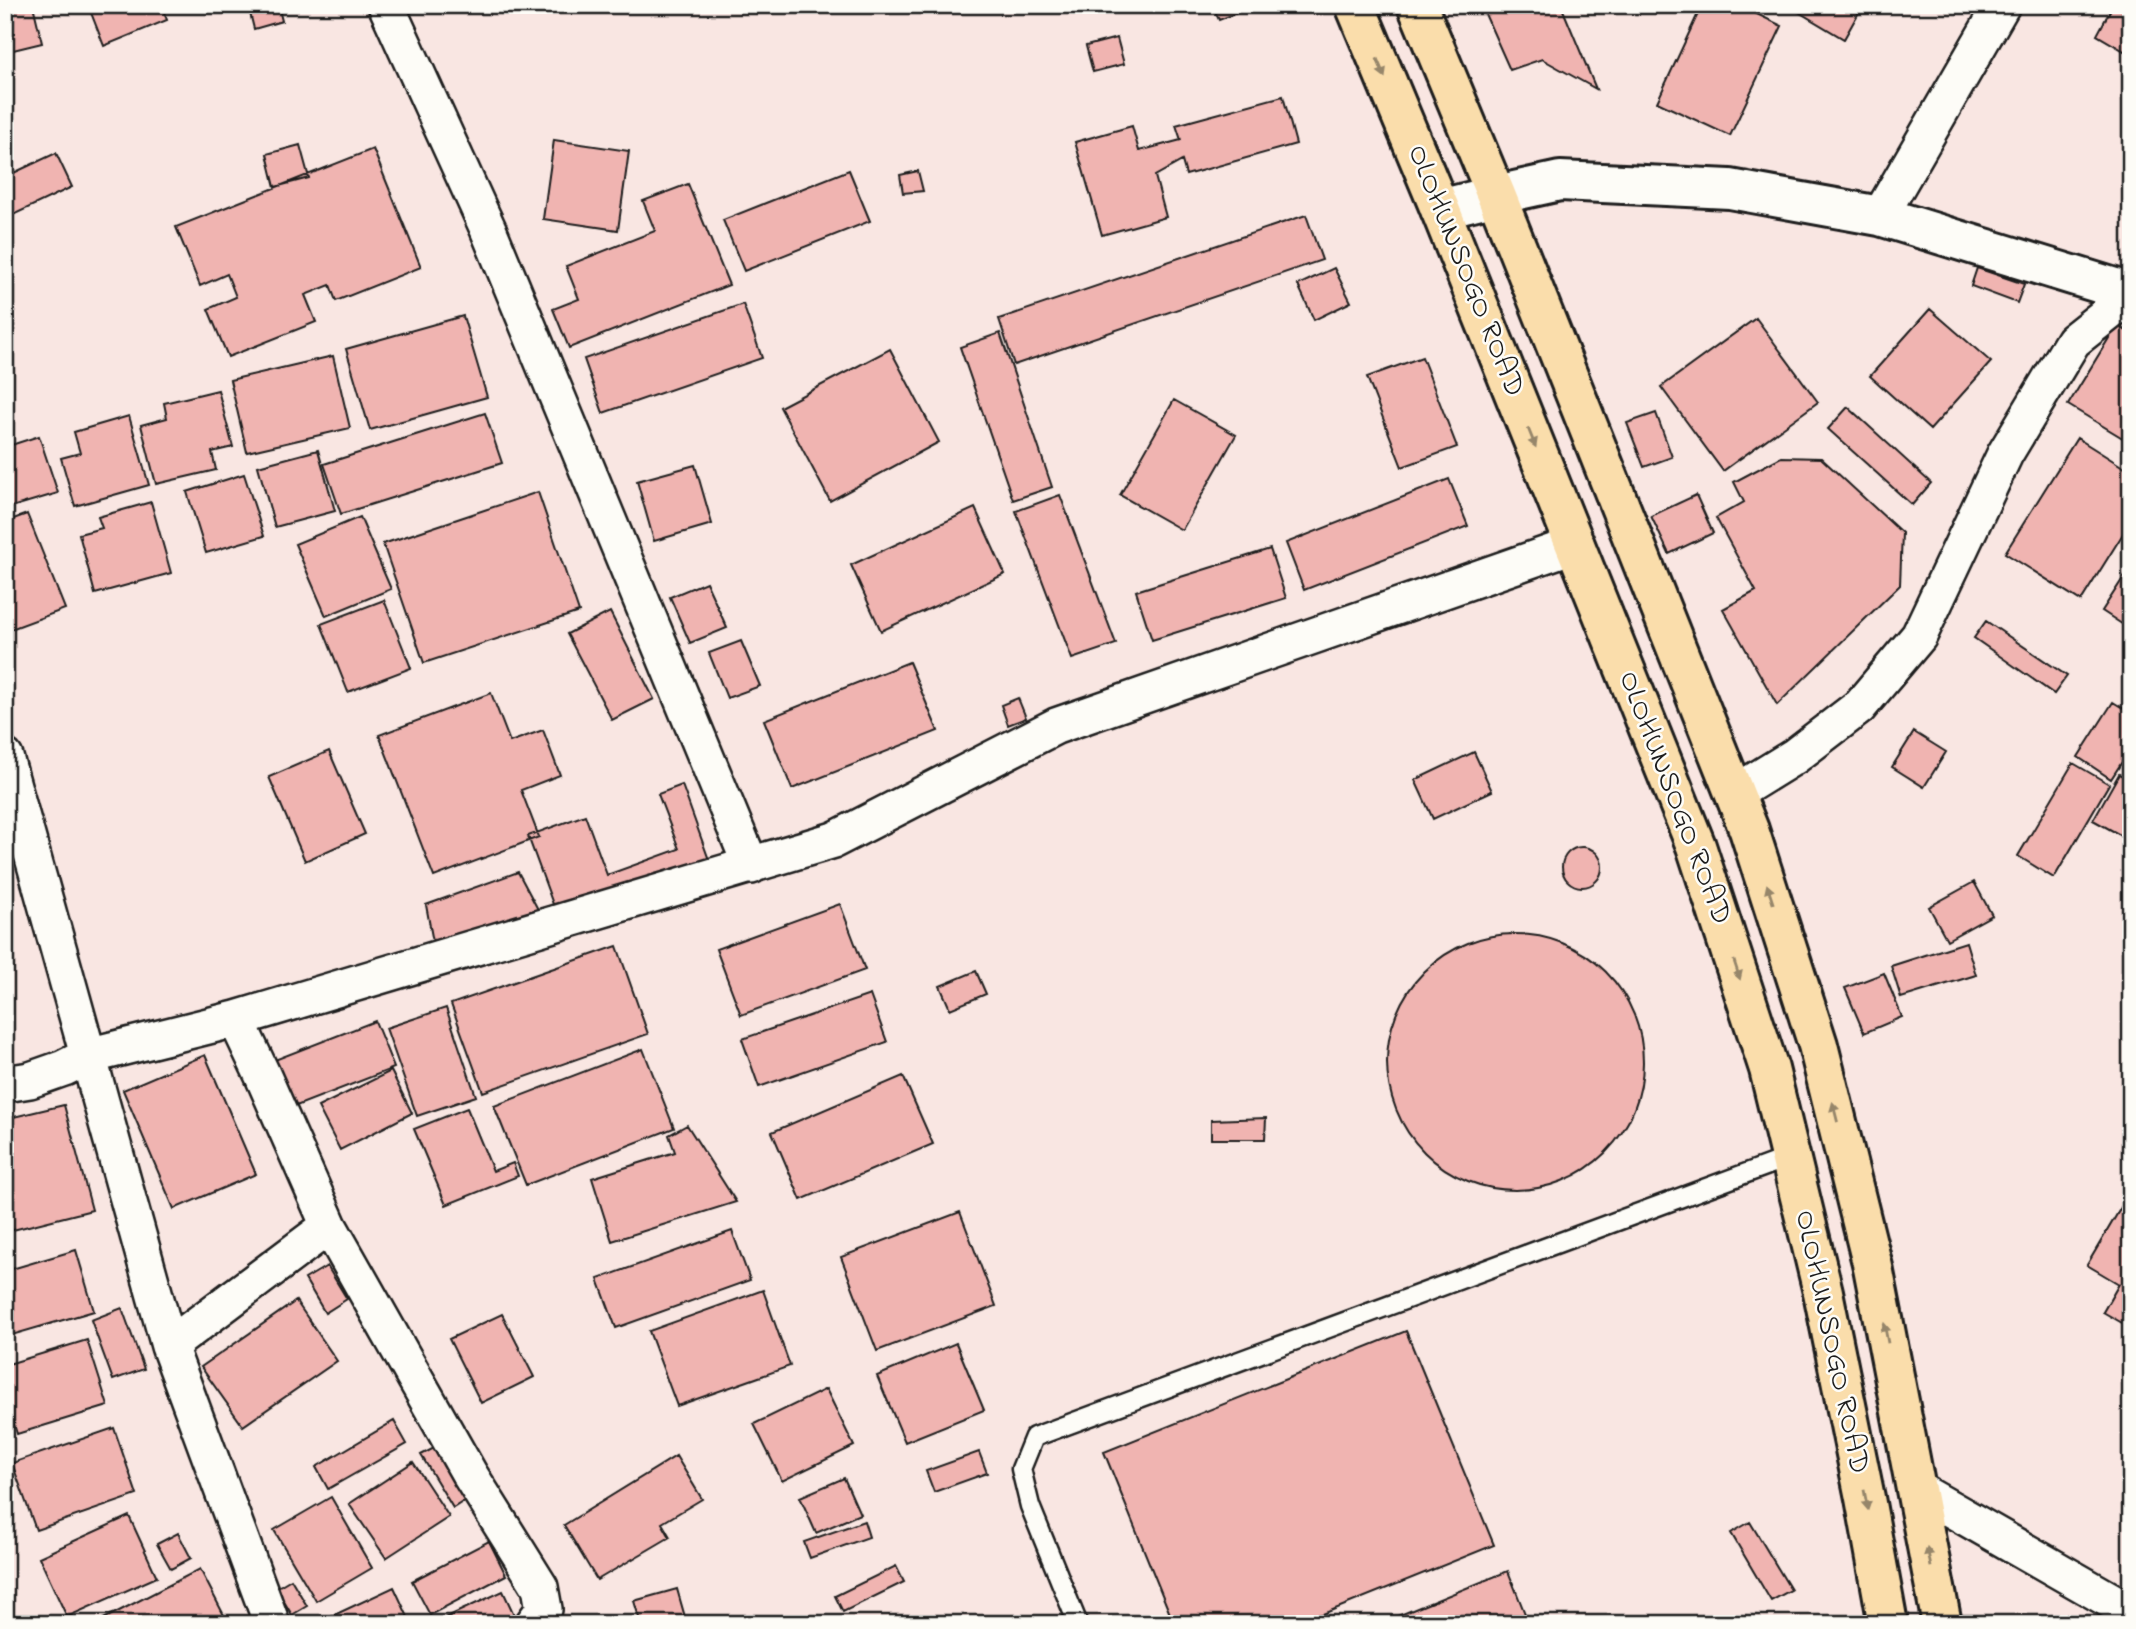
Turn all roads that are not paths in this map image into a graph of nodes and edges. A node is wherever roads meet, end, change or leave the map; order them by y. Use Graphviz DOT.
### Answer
graph roads {
  1 [pos="386,5"];
  2 [pos="1355,5"];
  3 [pos="1417,5"];
  4 [pos="2002,5"];
  5 [pos="1496,195"];
  6 [pos="1440,209"];
  7 [pos="1880,216"];
  8 [pos="2131,294"];
  9 [pos="1576,544"];
  10 [pos="5,757"];
  11 [pos="1735,793"];
  12 [pos="751,866"];
  13 [pos="236,1019"];
  14 [pos="88,1056"];
  15 [pos="5,1084"];
  16 [pos="1790,1157"];
  17 [pos="329,1226"];
  18 [pos="169,1346"];
  19 [pos="1916,1489"];
  20 [pos="2131,1612"];
  21 [pos="272,1624"];
  22 [pos="533,1624"];
  23 [pos="1078,1624"];
  24 [pos="1888,1624"];
  25 [pos="1942,1624"];
  1 -- 12 [label="street"];
  2 -- 6 [label="main road, OLOHUNSOGO ROAD, one-way"];
  3 -- 5 [label="main road, OLOHUNSOGO ROAD"];
  4 -- 7 [label="street"];
  5 -- 6 [label="street"];
  5 -- 7 [label="street"];
  5 -- 11 [label="main road, OLOHUNSOGO ROAD"];
  6 -- 9 [label="main road, OLOHUNSOGO ROAD, one-way"];
  7 -- 8 [label="street"];
  8 -- 11 [label="street"];
  9 -- 12 [label="street"];
  9 -- 16 [label="main road, OLOHUNSOGO ROAD, one-way"];
  10 -- 14 [label="street"];
  19 -- 11 [label="main road, OLOHUNSOGO ROAD, one-way"];
  12 -- 13 [label="street"];
  13 -- 14 [label="street"];
  13 -- 17 [label="street"];
  14 -- 15 [label="street"];
  14 -- 18 [label="street"];
  16 -- 23 [label="lane"];
  16 -- 24 [label="main road, OLOHUNSOGO ROAD, one-way"];
  17 -- 18 [label="street"];
  17 -- 22 [label="street"];
  18 -- 21 [label="street"];
  19 -- 20 [label="street"];
  25 -- 19 [label="main road, OLOHUNSOGO ROAD, one-way"];
}
